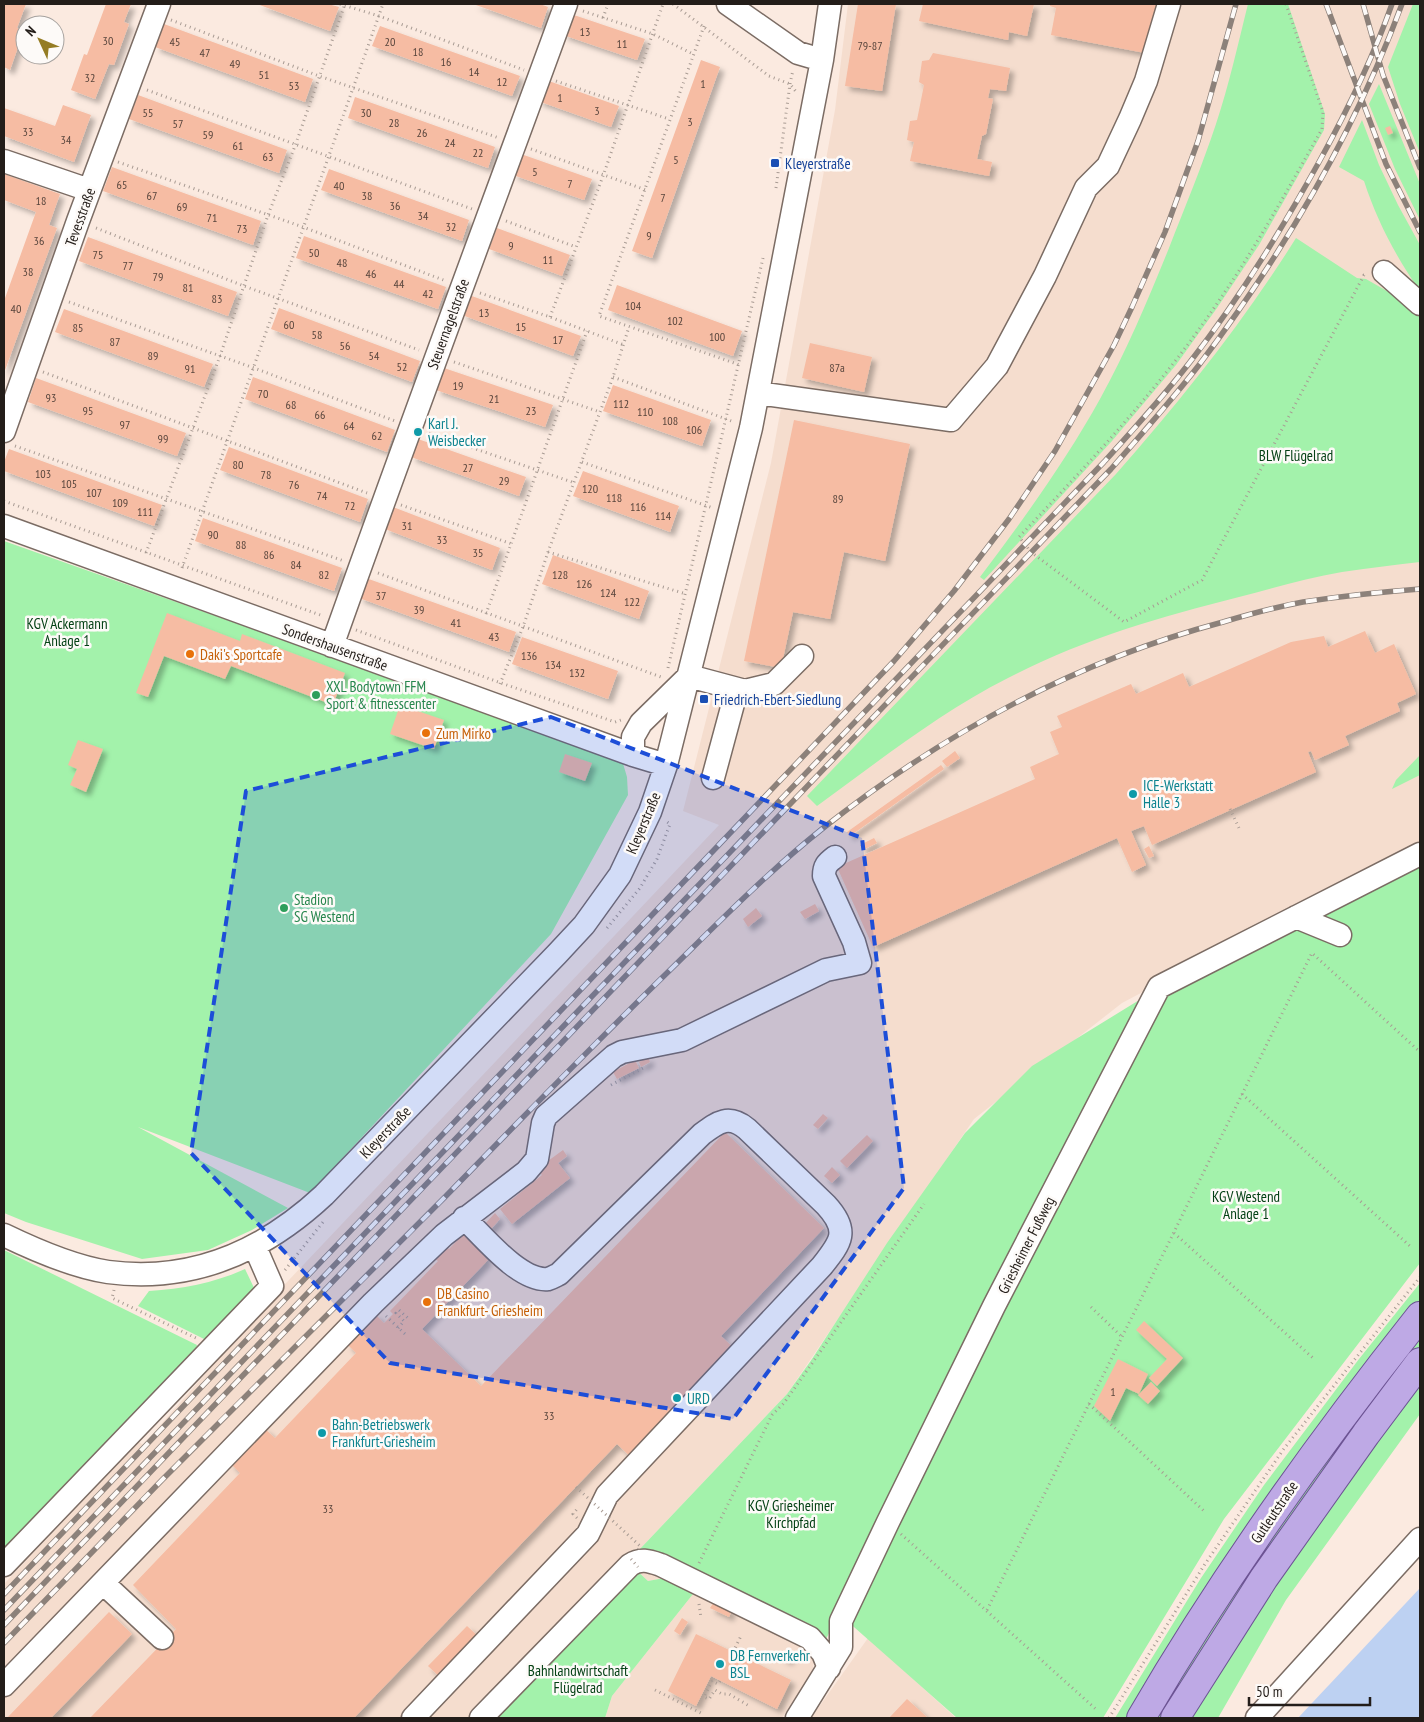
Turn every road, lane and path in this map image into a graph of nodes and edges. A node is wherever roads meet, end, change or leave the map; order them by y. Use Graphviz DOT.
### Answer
graph roads {
  1 [pos="343,4"];
  2 [pos="383,4"];
  3 [pos="608,4"];
  4 [pos="663,4"];
  5 [pos="673,4"];
  6 [pos="728,4"];
  7 [pos="830,4"];
  8 [pos="1169,4"];
  9 [pos="1286,4"];
  10 [pos="566,5"];
  11 [pos="157,9"];
  12 [pos="378,16"];
  13 [pos="603,18"];
  14 [pos="704,26"];
  15 [pos="654,34"];
  16 [pos="693,54"];
  17 [pos="798,54"];
  18 [pos="822,60"];
  19 [pos="540,75"];
  20 [pos="319,76"];
  21 [pos="128,83"];
  22 [pos="790,84"];
  23 [pos="353,87"];
  24 [pos="626,104"];
  25 [pos="812,110"];
  26 [pos="669,119"];
  27 [pos="516,143"];
  28 [pos="295,146"];
  29 [pos="103,157"];
  30 [pos="328,158"];
  31 [pos="4,161"];
  32 [pos="603,176"];
  33 [pos="90,190"];
  34 [pos="646,190"];
  35 [pos="775,197"];
  36 [pos="268,215"];
  37 [pos="488,215"];
  38 [pos="78,221"];
  39 [pos="303,227"];
  40 [pos="576,247"];
  41 [pos="764,253"];
  42 [pos="1384,272"];
  43 [pos="244,286"];
  44 [pos="462,287"];
  45 [pos="52,296"];
  46 [pos="278,298"];
  47 [pos="1420,304"];
  48 [pos="550,317"];
  49 [pos="629,327"];
  50 [pos="587,331"];
  51 [pos="624,345"];
  52 [pos="220,356"];
  53 [pos="436,356"];
  54 [pos="739,364"];
  55 [pos="26,366"];
  56 [pos="254,368"];
  57 [pos="613,377"];
  58 [pos="760,382"];
  59 [pos="562,398"];
  60 [pos="600,412"];
  61 [pos="726,419"];
  62 [pos="411,426"];
  63 [pos="751,428"];
  64 [pos="193,429"];
  65 [pos="8,438"];
  66 [pos="227,441"];
  67 [pos="582,462"];
  68 [pos="538,470"];
  69 [pos="575,483"];
  70 [pos="167,498"];
  71 [pos="385,499"];
  72 [pos="4,501"];
  73 [pos="705,505"];
  74 [pos="201,512"];
  75 [pos="730,513"];
  76 [pos="4,526"];
  77 [pos="512,544"];
  78 [pos="548,552"];
  79 [pos="146,554"];
  80 [pos="182,567"];
  81 [pos="360,567"];
  82 [pos="138,575"];
  83 [pos="175,588"];
  84 [pos="685,594"];
  85 [pos="708,600"];
  86 [pos="344,611"];
  87 [pos="486,614"];
  88 [pos="523,627"];
  89 [pos="332,646"];
  90 [pos="802,656"];
  91 [pos="679,673"];
  92 [pos="666,679"];
  93 [pos="500,683"];
  94 [pos="737,689"];
  95 [pos="492,704"];
  96 [pos="629,717"];
  97 [pos="633,755"];
  98 [pos="666,765"];
  99 [pos="713,778"];
  100 [pos="1230,809"];
  101 [pos="1239,828"];
  102 [pos="1420,854"];
  103 [pos="835,856"];
  104 [pos="1296,917"];
  105 [pos="1340,935"];
  106 [pos="1420,1052"];
  107 [pos="650,1065"];
  108 [pos="607,1088"];
  109 [pos="1242,1094"];
  110 [pos="924,1204"];
  111 [pos="464,1218"];
  112 [pos="325,1220"];
  113 [pos="1174,1233"];
  114 [pos="4,1235"];
  115 [pos="255,1246"];
  116 [pos="1412,1247"];
  117 [pos="117,1272"];
  118 [pos="272,1286"];
  119 [pos="1091,1307"];
  120 [pos="1420,1316"];
  121 [pos="389,1319"];
  122 [pos="409,1319"];
  123 [pos="398,1328"];
  124 [pos="405,1334"];
  125 [pos="1122,1337"];
  126 [pos="214,1346"];
  127 [pos="1313,1358"];
  128 [pos="1420,1362"];
  129 [pos="1088,1404"];
  130 [pos="576,1487"];
  131 [pos="1204,1511"];
  132 [pos="888,1522"];
  133 [pos="1420,1539"];
  134 [pos="638,1548"];
  135 [pos="631,1559"];
  136 [pos="4,1565"];
  137 [pos="638,1567"];
  138 [pos="691,1580"];
  139 [pos="103,1583"];
  140 [pos="987,1610"];
  141 [pos="741,1636"];
  142 [pos="162,1638"];
  143 [pos="733,1652"];
  144 [pos="828,1668"];
  145 [pos="4,1685"];
  146 [pos="655,1690"];
  147 [pos="715,1690"];
  148 [pos="751,1707"];
  149 [pos="1098,1711"];
  150 [pos="701,1713"];
  151 [pos="413,1718"];
  152 [pos="481,1718"];
  153 [pos="797,1718"];
  154 [pos="1141,1718"];
  155 [pos="1175,1718"];
  156 [pos="1257,1718"];
  1 -- 12 [label="path"];
  1 -- 20 [label="path"];
  2 -- 12 [label="path"];
  3 -- 13 [label="path"];
  4 -- 15 [label="path"];
  5 -- 14 [label="path"];
  6 -- 17 [label="street"];
  7 -- 18 [label="street, Kleyerstraße"];
  8 -- 58 [label="street"];
  9 -- 42 [label="path"];
  10 -- 13 [label="path"];
  10 -- 19 [label="street, Steuernagelstraße"];
  11 -- 20 [label="path"];
  11 -- 21 [label="street, Tevesstraße"];
  12 -- 19 [label="path"];
  12 -- 23 [label="path"];
  13 -- 15 [label="path"];
  14 -- 16 [label="path"];
  14 -- 22 [label="path"];
  15 -- 16 [label="path"];
  15 -- 24 [label="path"];
  16 -- 26 [label="path"];
  17 -- 18 [label="street"];
  17 -- 22 [label="path"];
  18 -- 25 [label="street, Kleyerstraße"];
  19 -- 24 [label="path"];
  19 -- 27 [label="street, Steuernagelstraße"];
  20 -- 23 [label="path"];
  20 -- 28 [label="path"];
  21 -- 28 [label="path"];
  21 -- 29 [label="street, Tevesstraße"];
  22 -- 25 [label="path"];
  22 -- 35 [label="path"];
  23 -- 27 [label="path"];
  23 -- 30 [label="path"];
  24 -- 26 [label="path"];
  24 -- 32 [label="path"];
  25 -- 58 [label="street, Kleyerstraße"];
  26 -- 34 [label="path"];
  27 -- 32 [label="path"];
  27 -- 37 [label="street, Steuernagelstraße"];
  28 -- 30 [label="path"];
  28 -- 36 [label="path"];
  29 -- 33 [label="street, Tevesstraße"];
  29 -- 36 [label="path"];
  30 -- 37 [label="path"];
  30 -- 39 [label="path"];
  31 -- 33 [label="street"];
  32 -- 34 [label="path"];
  32 -- 40 [label="path"];
  33 -- 38 [label="street, Tevesstraße"];
  34 -- 49 [label="path"];
  36 -- 39 [label="path"];
  36 -- 43 [label="path"];
  37 -- 40 [label="path"];
  37 -- 44 [label="street, Steuernagelstraße"];
  38 -- 43 [label="path"];
  38 -- 45 [label="street, Tevesstraße"];
  39 -- 44 [label="path"];
  39 -- 46 [label="path"];
  40 -- 48 [label="path"];
  41 -- 54 [label="path"];
  42 -- 47 [label="street"];
  43 -- 46 [label="path"];
  43 -- 52 [label="path"];
  44 -- 48 [label="path"];
  44 -- 53 [label="street, Steuernagelstraße"];
  45 -- 52 [label="path"];
  45 -- 55 [label="street, Tevesstraße"];
  46 -- 53 [label="path"];
  46 -- 56 [label="path"];
  48 -- 50 [label="path"];
  49 -- 51 [label="path"];
  49 -- 54 [label="path"];
  50 -- 51 [label="path"];
  50 -- 59 [label="path"];
  51 -- 57 [label="path"];
  52 -- 56 [label="path"];
  52 -- 64 [label="path"];
  53 -- 59 [label="path"];
  53 -- 62 [label="street, Steuernagelstraße"];
  54 -- 58 [label="path"];
  54 -- 61 [label="path"];
  55 -- 64 [label="path"];
  55 -- 65 [label="street, Tevesstraße"];
  56 -- 62 [label="path"];
  56 -- 66 [label="path"];
  57 -- 60 [label="path"];
  57 -- 61 [label="path"];
  58 -- 63 [label="street, Kleyerstraße"];
  59 -- 60 [label="path"];
  59 -- 68 [label="path"];
  60 -- 67 [label="path"];
  61 -- 63 [label="path"];
  61 -- 73 [label="path"];
  62 -- 68 [label="path"];
  62 -- 71 [label="street, Steuernagelstraße"];
  63 -- 75 [label="street, Kleyerstraße"];
  64 -- 66 [label="path"];
  64 -- 70 [label="path"];
  65 -- 70 [label="path"];
  66 -- 71 [label="path"];
  66 -- 74 [label="path"];
  67 -- 69 [label="path"];
  67 -- 73 [label="path"];
  68 -- 69 [label="path"];
  68 -- 77 [label="path"];
  69 -- 78 [label="path"];
  70 -- 74 [label="path"];
  70 -- 79 [label="path"];
  71 -- 77 [label="path"];
  71 -- 81 [label="street, Steuernagelstraße"];
  72 -- 79 [label="path"];
  73 -- 75 [label="path"];
  73 -- 84 [label="path"];
  74 -- 80 [label="path"];
  74 -- 81 [label="path"];
  75 -- 85 [label="street, Kleyerstraße"];
  76 -- 82 [label="street, Sondershausenstraße"];
  77 -- 87 [label="path"];
  78 -- 84 [label="path"];
  78 -- 88 [label="path"];
  79 -- 80 [label="path"];
  79 -- 82 [label="path"];
  80 -- 83 [label="path"];
  80 -- 86 [label="path"];
  81 -- 86 [label="street, Steuernagelstraße"];
  81 -- 87 [label="path"];
  82 -- 83 [label="street, Sondershausenstraße"];
  83 -- 89 [label="street, Sondershausenstraße"];
  84 -- 85 [label="path"];
  84 -- 91 [label="path"];
  85 -- 91 [label="street, Kleyerstraße"];
  86 -- 89 [label="street, Steuernagelstraße"];
  86 -- 93 [label="path"];
  87 -- 88 [label="path"];
  88 -- 92 [label="path"];
  88 -- 93 [label="path"];
  89 -- 95 [label="street, Sondershausenstraße"];
  90 -- 94 [label="street"];
  91 -- 94 [label="street"];
  91 -- 97 [label="street"];
  91 -- 98 [label="street, Kleyerstraße"];
  93 -- 95 [label="path"];
  93 -- 96 [label="path"];
  94 -- 99 [label="street"];
  95 -- 97 [label="street, Sondershausenstraße"];
  97 -- 98 [label="street, Sondershausenstraße"];
  98 -- 115 [label="street, Kleyerstraße"];
  100 -- 101 [label="path"];
  102 -- 104 [label="street, Griesheimer Fußweg"];
  103 -- 111 [label="street"];
  104 -- 105 [label="street"];
  104 -- 132 [label="street, Griesheimer Fußweg"];
  106 -- 109 [label="path"];
  107 -- 108 [label="path"];
  109 -- 113 [label="path"];
  109 -- 116 [label="path"];
  110 -- 138 [label="path"];
  111 -- 139 [label="street"];
  111 -- 151 [label="street"];
  112 -- 118 [label="path"];
  113 -- 125 [label="path"];
  113 -- 127 [label="path"];
  114 -- 117 [label="street, Kleyerstraße"];
  115 -- 117 [label="street, Kleyerstraße"];
  115 -- 118 [label="street"];
  117 -- 126 [label="path"];
  118 -- 126 [label="street"];
  119 -- 125 [label="path"];
  120 -- 154 [label="main road, Gutleutstraße"];
  121 -- 123 [label="path"];
  122 -- 123 [label="path"];
  123 -- 124 [label="path"];
  125 -- 129 [label="path"];
  126 -- 136 [label="street"];
  128 -- 155 [label="main road, Gutleutstraße"];
  129 -- 131 [label="path"];
  129 -- 140 [label="path"];
  130 -- 134 [label="path, bridge"];
  132 -- 140 [label="path"];
  132 -- 144 [label="street, Griesheimer Fußweg"];
  133 -- 156 [label="street"];
  135 -- 137 [label="path, bridge"];
  138 -- 144 [label="street"];
  138 -- 152 [label="street"];
  139 -- 142 [label="street"];
  139 -- 145 [label="street"];
  140 -- 149 [label="path"];
  141 -- 143 [label="path"];
  144 -- 153 [label="street"];
  146 -- 150 [label="path"];
  147 -- 147 [label="path"];
  147 -- 148 [label="path"];
}
